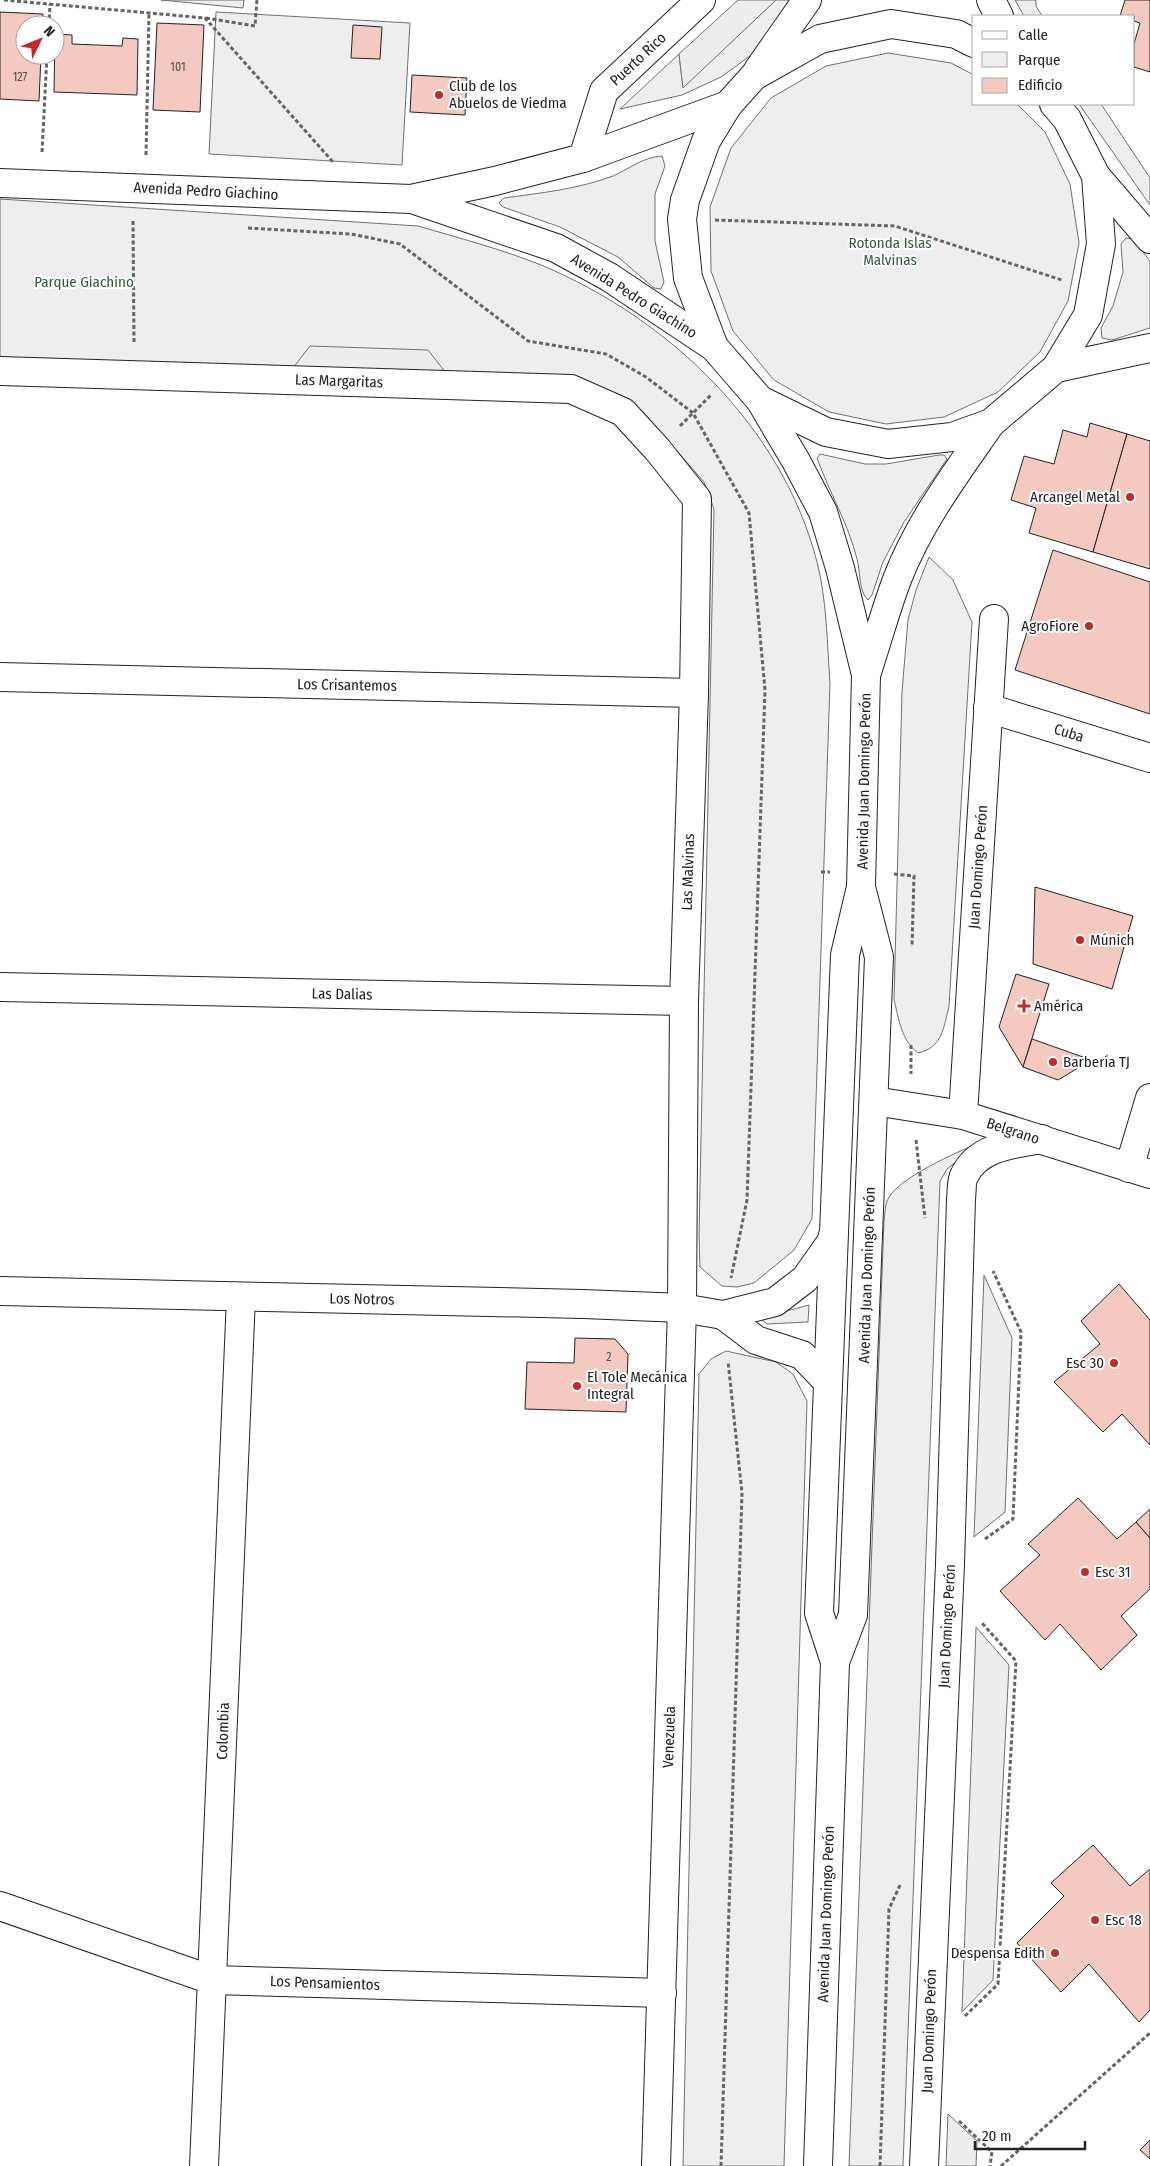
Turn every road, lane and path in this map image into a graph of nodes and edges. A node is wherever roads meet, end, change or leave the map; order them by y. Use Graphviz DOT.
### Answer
graph roads {
  1 [pos="4,0"];
  2 [pos="257,0"];
  3 [pos="701,0"];
  4 [pos="807,0"];
  5 [pos="991,0"];
  6 [pos="50,4"];
  7 [pos="49,15"];
  8 [pos="998,15"];
  9 [pos="205,18"];
  10 [pos="972,42"];
  11 [pos="46,65"];
  12 [pos="754,76"];
  13 [pos="728,105"];
  14 [pos="1055,105"];
  15 [pos="583,158"];
  16 [pos="1096,176"];
  17 [pos="0,183"];
  18 [pos="39,184"];
  19 [pos="364,198"];
  20 [pos="411,199"];
  21 [pos="682,218"];
  22 [pos="132,222"];
  23 [pos="142,222"];
  24 [pos="242,228"];
  25 [pos="1150,239"];
  26 [pos="1093,290"];
  27 [pos="714,346"];
  28 [pos="1150,348"];
  29 [pos="1056,368"];
  30 [pos="0,371"];
  31 [pos="736,371"];
  32 [pos="760,400"];
  33 [pos="693,413"];
  34 [pos="991,423"];
  35 [pos="657,450"];
  36 [pos="994,619"];
  37 [pos="866,675"];
  38 [pos="0,677"];
  39 [pos="694,693"];
  40 [pos="988,708"];
  41 [pos="1150,758"];
  42 [pos="821,872"];
  43 [pos="861,879"];
  44 [pos="912,955"];
  45 [pos="0,987"];
  46 [pos="684,1001"];
  47 [pos="911,1040"];
  48 [pos="1150,1098"];
  49 [pos="874,1101"];
  50 [pos="912,1107"];
  51 [pos="963,1114"];
  52 [pos="1042,1140"];
  53 [pos="1140,1171"];
  54 [pos="926,1225"];
  55 [pos="834,1231"];
  56 [pos="993,1270"];
  57 [pos="0,1291"];
  58 [pos="241,1297"];
  59 [pos="682,1308"];
  60 [pos="723,1315"];
  61 [pos="828,1382"];
  62 [pos="949,1575"];
  63 [pos="835,1662"];
  64 [pos="902,1882"];
  65 [pos="0,1906"];
  66 [pos="212,1980"];
  67 [pos="662,1992"];
  68 [pos="1150,2033"];
  69 [pos="928,2052"];
  70 [pos="927,2090"];
  71 [pos="204,2166"];
  72 [pos="656,2166"];
  73 [pos="818,2166"];
  74 [pos="880,2166"];
  75 [pos="924,2166"];
  76 [pos="990,2166"];
  77 [pos="1001,2166"];
  1 -- 6 [label="path"];
  2 -- 9 [label="path"];
  3 -- 15 [label="street, Puerto Rico"];
  4 -- 12 [label="street"];
  5 -- 8 [label="street"];
  6 -- 7 [label="path"];
  6 -- 9 [label="path"];
  9 -- 19 [label="path"];
  10 -- 12 [label="street"];
  11 -- 18 [label="path"];
  12 -- 13 [label="street"];
  13 -- 15 [label="street, Avenida Pedro Giachino"];
  13 -- 21 [label="street"];
  14 -- 16 [label="street"];
  15 -- 20 [label="street, Avenida Pedro Giachino"];
  16 -- 25 [label="street"];
  16 -- 26 [label="street"];
  17 -- 18 [label="street, Avenida Pedro Giachino"];
  18 -- 19 [label="street, Avenida Pedro Giachino"];
  19 -- 20 [label="street, Avenida Pedro Giachino"];
  20 -- 27 [label="street, Avenida Pedro Giachino"];
  21 -- 26 [label="path"];
  21 -- 27 [label="street"];
  22 -- 23 [label="path"];
  24 -- 33 [label="path"];
  26 -- 29 [label="street"];
  27 -- 31 [label="street"];
  28 -- 29 [label="street"];
  29 -- 34 [label="street"];
  30 -- 35 [label="street, Las Margaritas"];
  31 -- 32 [label="street"];
  31 -- 33 [label="path"];
  32 -- 34 [label="street"];
  32 -- 37 [label="street, Avenida Juan Domingo Perón"];
  33 -- 35 [label="path"];
  34 -- 37 [label="street, Avenida Juan Domingo Perón"];
  35 -- 39 [label="street, Las Malvinas"];
  36 -- 40 [label="street, Juan Domingo Perón"];
  37 -- 43 [label="street, Avenida Juan Domingo Perón"];
  38 -- 39 [label="street, Los Crisantemos"];
  39 -- 46 [label="street, Las Malvinas"];
  40 -- 41 [label="street, Cuba"];
  40 -- 51 [label="street, Juan Domingo Perón"];
  42 -- 43 [label="path"];
  43 -- 44 [label="path"];
  43 -- 49 [label="street, Avenida Juan Domingo Perón"];
  43 -- 55 [label="street, Avenida Juan Domingo Perón"];
  45 -- 46 [label="street, Las Dalias"];
  46 -- 59 [label="street, Las Malvinas"];
  47 -- 50 [label="path"];
  48 -- 53 [label="street"];
  49 -- 50 [label="street, Belgrano"];
  49 -- 63 [label="street, Avenida Juan Domingo Perón"];
  50 -- 51 [label="street, Belgrano"];
  50 -- 54 [label="path"];
  51 -- 52 [label="street, Belgrano"];
  52 -- 53 [label="street, Belgrano"];
  52 -- 62 [label="street, Juan Domingo Perón"];
  55 -- 60 [label="street"];
  55 -- 61 [label="street, Avenida Juan Domingo Perón"];
  56 -- 62 [label="path"];
  57 -- 58 [label="street, Los Notros"];
  58 -- 59 [label="street, Los Notros"];
  58 -- 66 [label="street, Colombia"];
  59 -- 60 [label="street, Los Notros"];
  59 -- 67 [label="street, Venezuela"];
  60 -- 61 [label="street"];
  61 -- 63 [label="street, Avenida Juan Domingo Perón"];
  62 -- 69 [label="street, Juan Domingo Perón"];
  62 -- 69 [label="path"];
  63 -- 73 [label="street, Avenida Juan Domingo Perón"];
  64 -- 74 [label="path"];
  65 -- 66 [label="street, Los Pensamientos"];
  66 -- 67 [label="street, Los Pensamientos"];
  66 -- 71 [label="street, Colombia"];
  67 -- 72 [label="street, Venezuela"];
  68 -- 77 [label="path"];
  69 -- 70 [label="street, Juan Domingo Perón"];
  70 -- 75 [label="street, Juan Domingo Perón"];
  70 -- 76 [label="path"];
}
